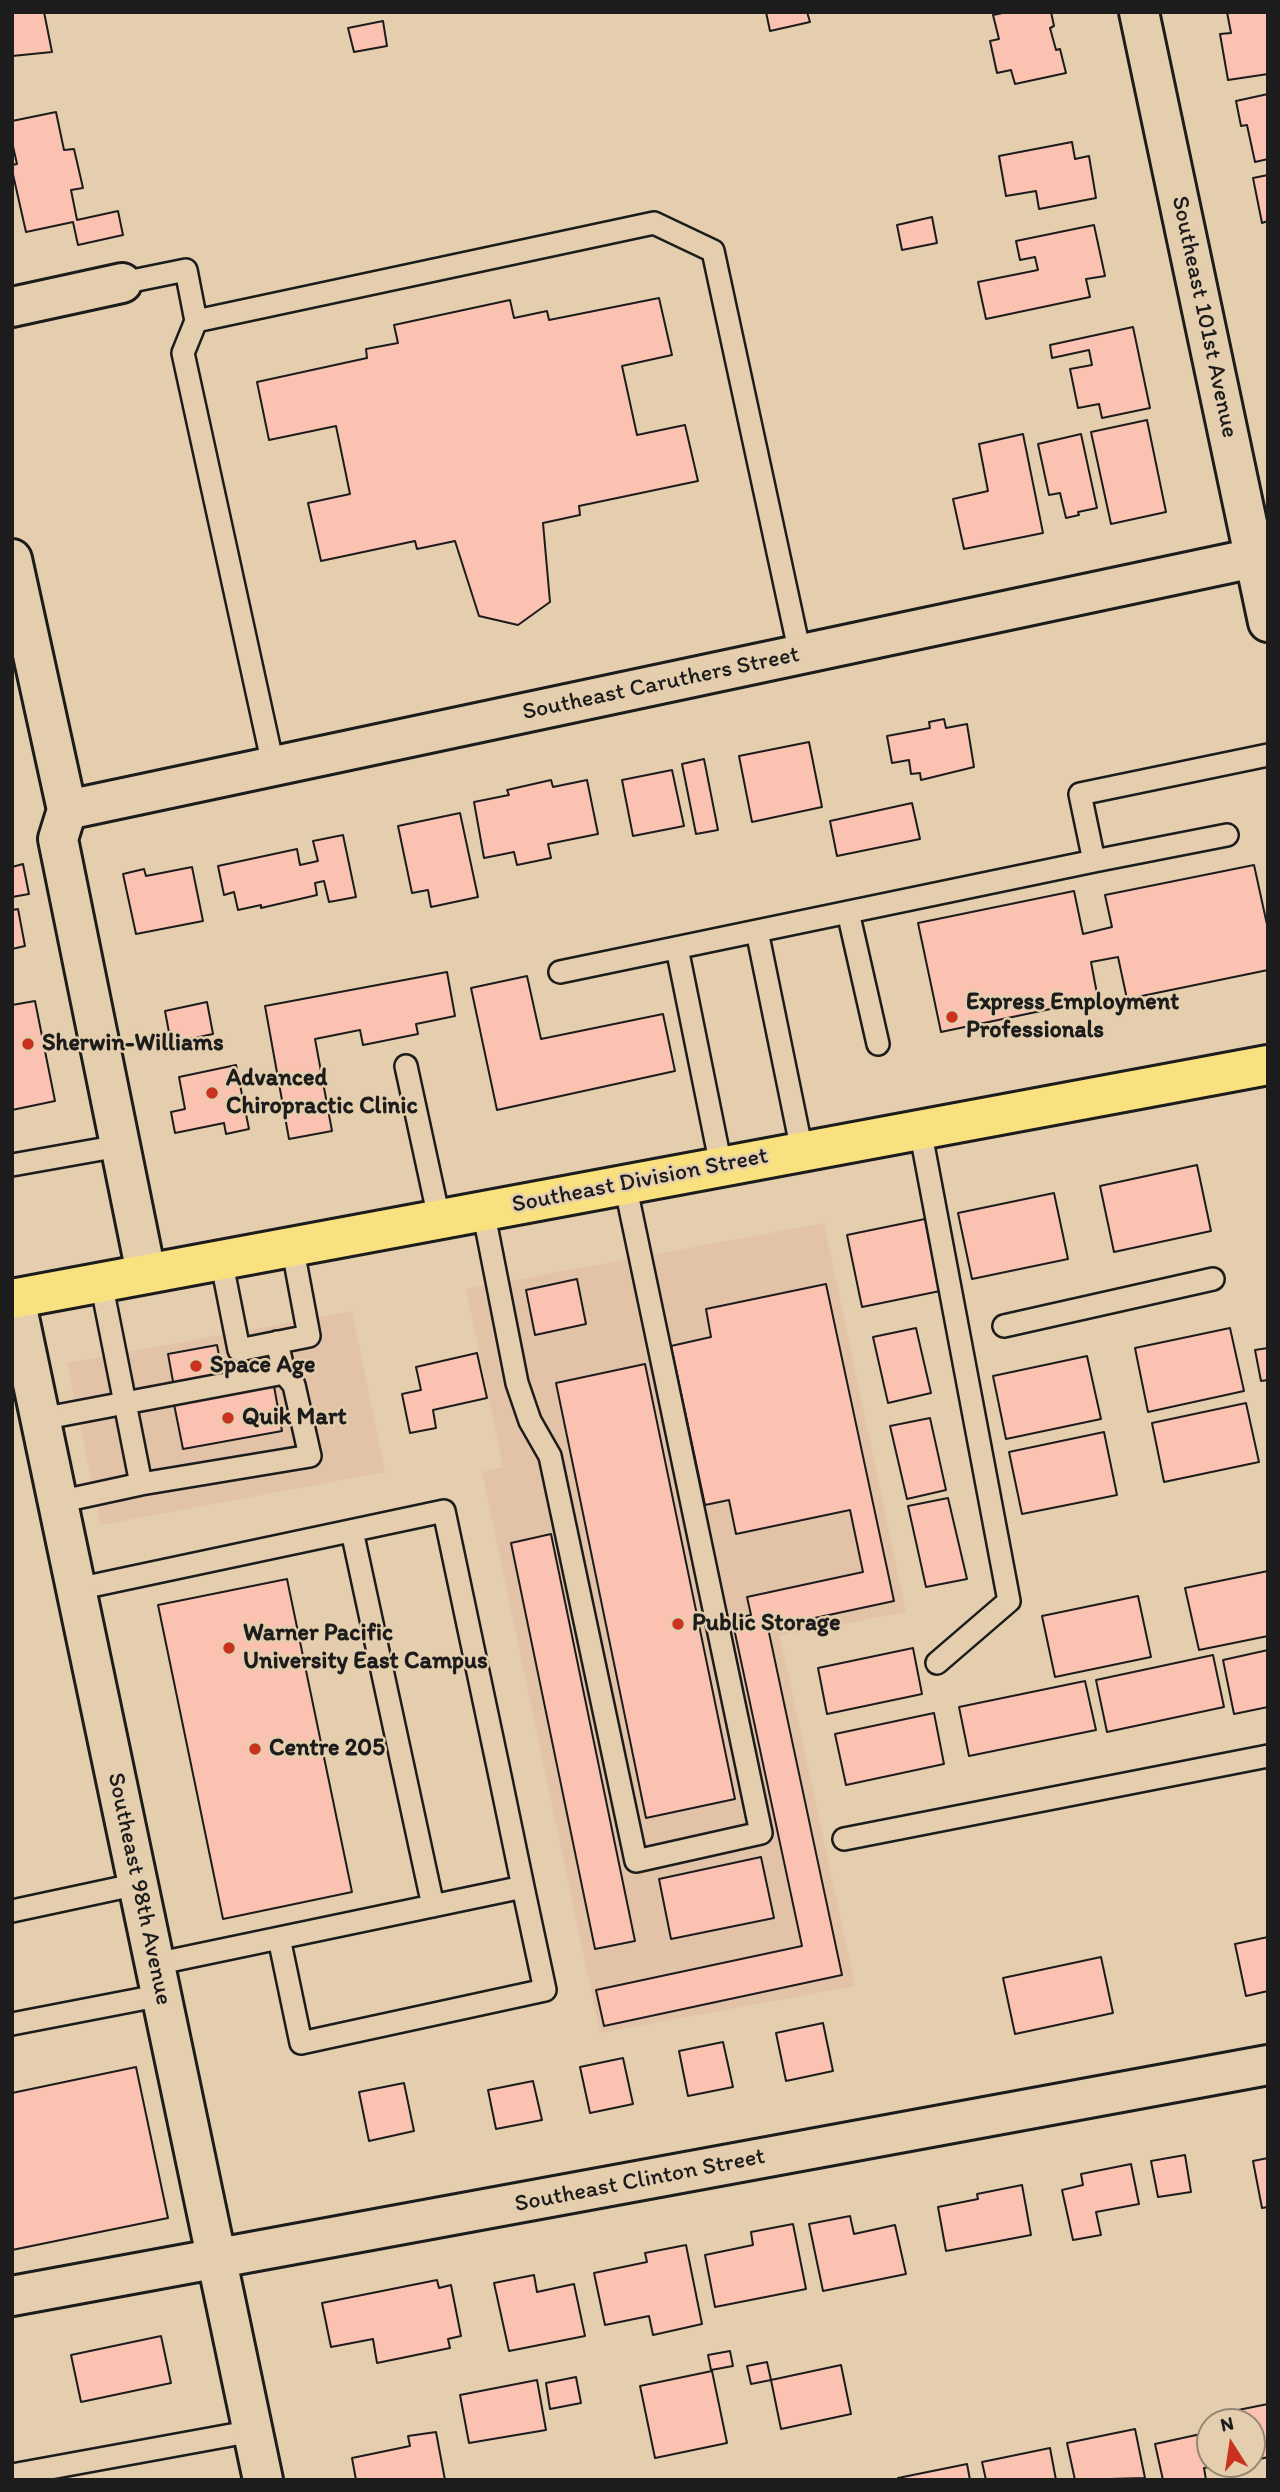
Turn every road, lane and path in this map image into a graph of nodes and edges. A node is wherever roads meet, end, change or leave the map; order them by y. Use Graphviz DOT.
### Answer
graph roads {
  1 [pos="1139,12"];
  2 [pos="122,283"];
  3 [pos="12,307"];
  4 [pos="196,321"];
  5 [pos="1254,558"];
  6 [pos="12,559"];
  7 [pos="1268,621"];
  8 [pos="800,654"];
  9 [pos="22,655"];
  10 [pos="1268,755"];
  11 [pos="273,765"];
  12 [pos="67,810"];
  13 [pos="1227,835"];
  14 [pos="1094,861"];
  15 [pos="848,912"];
  16 [pos="757,931"];
  17 [pos="677,948"];
  18 [pos="560,972"];
  19 [pos="877,1044"];
  20 [pos="1268,1065"];
  21 [pos="406,1066"];
  22 [pos="920,1129"];
  23 [pos="119,1146"];
  24 [pos="802,1151"];
  25 [pos="12,1165"];
  26 [pos="721,1166"];
  27 [pos="625,1184"];
  28 [pos="483,1210"];
  29 [pos="439,1219"];
  30 [pos="292,1245"];
  31 [pos="221,1259"];
  32 [pos="146,1273"];
  33 [pos="1213,1279"];
  34 [pos="101,1282"];
  35 [pos="14,1298"];
  36 [pos="1004,1326"];
  37 [pos="277,1342"];
  38 [pos="284,1373"];
  39 [pos="125,1403"];
  40 [pos="41,1419"];
  41 [pos="141,1484"];
  42 [pos="58,1502"];
  43 [pos="352,1531"];
  44 [pos="76,1589"];
  45 [pos="937,1663"];
  46 [pos="1268,1756"];
  47 [pos="845,1839"];
  48 [pos="138,1884"];
  49 [pos="523,1887"];
  50 [pos="433,1906"];
  51 [pos="12,1911"];
  52 [pos="279,1938"];
  53 [pos="158,1980"];
  54 [pos="12,2024"];
  55 [pos="1268,2065"];
  56 [pos="216,2260"];
  57 [pos="12,2296"];
  58 [pos="253,2431"];
  59 [pos="12,2475"];
  60 [pos="263,2480"];
  1 -- 5 [label="street, Southeast 101st Avenue"];
  2 -- 3 [label="street"];
  2 -- 4 [label="lane"];
  4 -- 8 [label="lane"];
  4 -- 11 [label="lane"];
  5 -- 7 [label="street, Southeast 101st Avenue"];
  5 -- 8 [label="street, Southeast Caruthers Street"];
  6 -- 9 [label="street"];
  8 -- 11 [label="street, Southeast Caruthers Street"];
  9 -- 12 [label="street"];
  10 -- 14 [label="lane"];
  11 -- 12 [label="street, Southeast Caruthers Street"];
  12 -- 23 [label="street"];
  13 -- 14 [label="lane"];
  14 -- 15 [label="lane"];
  15 -- 16 [label="lane"];
  15 -- 19 [label="lane"];
  16 -- 17 [label="lane"];
  16 -- 24 [label="lane"];
  17 -- 18 [label="lane"];
  17 -- 26 [label="lane"];
  20 -- 22 [label="main road, Southeast Division Street"];
  21 -- 29 [label="lane"];
  22 -- 24 [label="main road, Southeast Division Street"];
  22 -- 45 [label="lane"];
  23 -- 25 [label="lane"];
  23 -- 32 [label="street"];
  24 -- 26 [label="main road, Southeast Division Street"];
  26 -- 27 [label="main road, Southeast Division Street"];
  27 -- 28 [label="main road, Southeast Division Street"];
  27 -- 28 [label="lane"];
  28 -- 29 [label="main road, Southeast Division Street"];
  29 -- 30 [label="main road, Southeast Division Street"];
  30 -- 31 [label="main road, Southeast Division Street"];
  30 -- 37 [label="lane"];
  31 -- 32 [label="main road, Southeast Division Street"];
  31 -- 37 [label="lane"];
  32 -- 34 [label="main road, Southeast Division Street"];
  33 -- 36 [label="lane"];
  34 -- 35 [label="main road, Southeast Division Street"];
  34 -- 39 [label="lane"];
  35 -- 40 [label="street, Southeast 98th Avenue"];
  37 -- 38 [label="lane"];
  38 -- 39 [label="lane"];
  38 -- 41 [label="lane"];
  39 -- 40 [label="lane"];
  39 -- 41 [label="lane"];
  40 -- 42 [label="street, Southeast 98th Avenue"];
  41 -- 42 [label="lane"];
  42 -- 44 [label="street, Southeast 98th Avenue"];
  43 -- 44 [label="lane"];
  43 -- 49 [label="lane"];
  43 -- 50 [label="lane"];
  44 -- 48 [label="street, Southeast 98th Avenue"];
  46 -- 47 [label="lane"];
  48 -- 51 [label="lane"];
  48 -- 53 [label="street, Southeast 98th Avenue"];
  49 -- 50 [label="lane"];
  49 -- 52 [label="lane"];
  50 -- 52 [label="lane"];
  52 -- 53 [label="lane"];
  53 -- 54 [label="lane"];
  53 -- 56 [label="street, Southeast 98th Avenue"];
  55 -- 56 [label="street, Southeast Clinton Street"];
  56 -- 57 [label="street, Southeast Clinton Street"];
  56 -- 58 [label="street, Southeast 98th Avenue"];
  58 -- 59 [label="lane"];
  58 -- 60 [label="street, Southeast 98th Avenue"];
}
